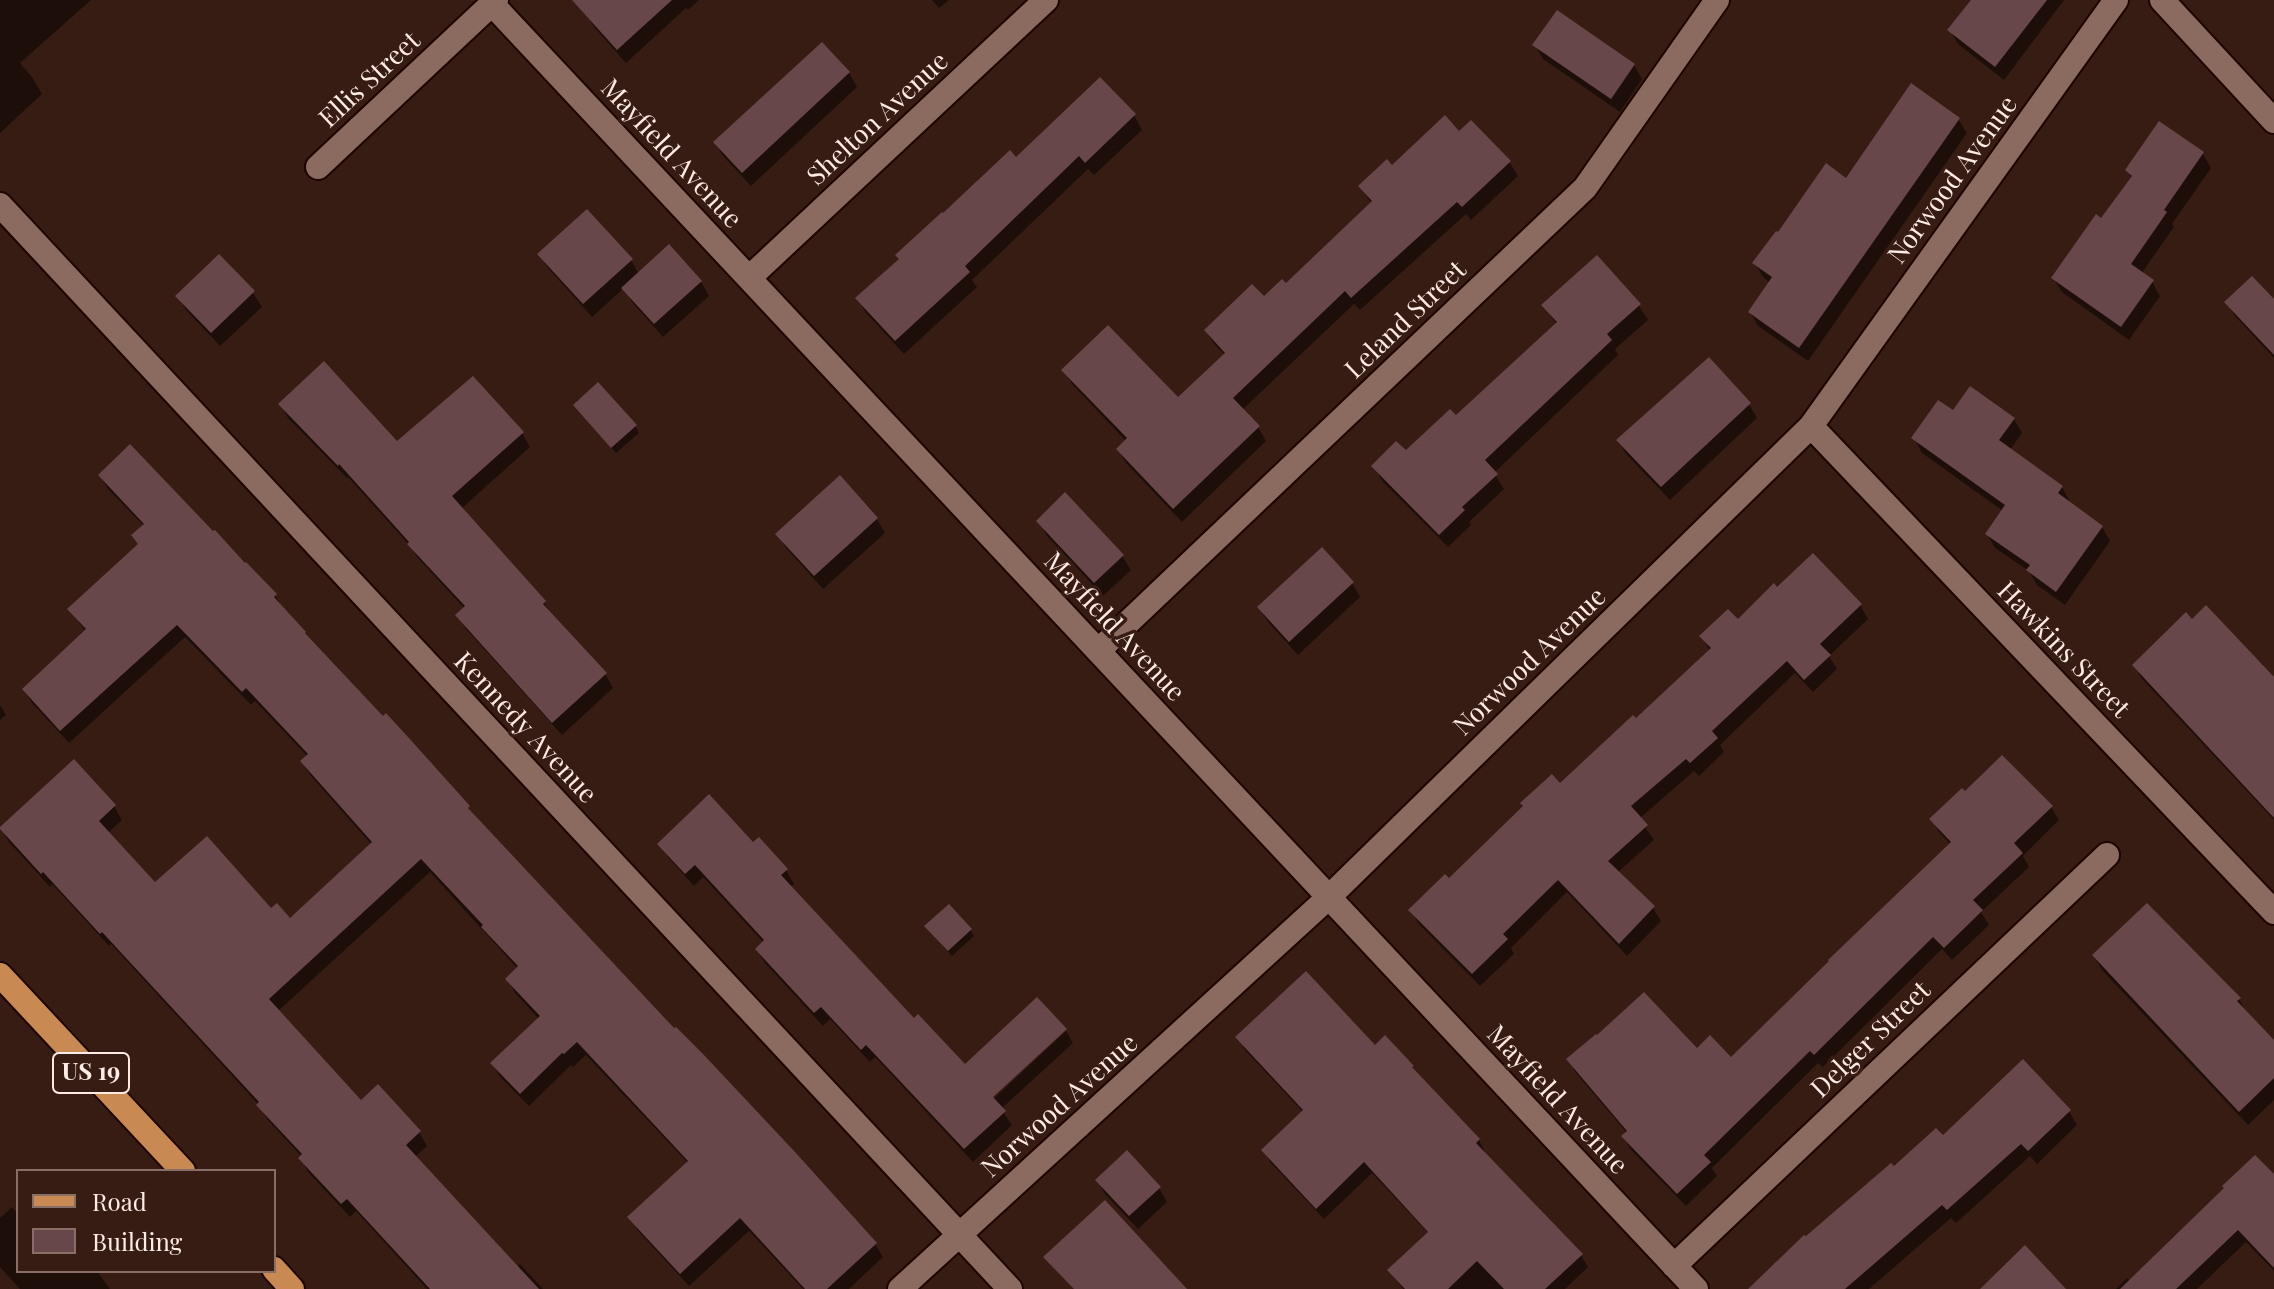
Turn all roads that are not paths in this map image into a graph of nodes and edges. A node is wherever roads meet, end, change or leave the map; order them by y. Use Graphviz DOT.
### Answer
graph roads {
  1 [pos="1046,0"];
  2 [pos="1717,0"];
  3 [pos="2116,0"];
  4 [pos="2162,0"];
  5 [pos="494,2"];
  6 [pos="2274,121"];
  7 [pos="318,167"];
  8 [pos="0,205"];
  9 [pos="749,278"];
  10 [pos="1811,426"];
  11 [pos="1098,651"];
  12 [pos="2107,855"];
  13 [pos="1329,897"];
  14 [pos="2274,912"];
  15 [pos="0,975"];
  16 [pos="181,1169"];
  17 [pos="959,1235"];
  18 [pos="1674,1266"];
  19 [pos="276,1271"];
  20 [pos="292,1289"];
  21 [pos="900,1289"];
  22 [pos="1010,1289"];
  23 [pos="1696,1289"];
  1 -- 9 [label="street, Shelton Avenue"];
  2 -- 11 [label="street, Leland Street"];
  3 -- 10 [label="street, Norwood Avenue"];
  4 -- 6 [label="street"];
  5 -- 7 [label="street, Ellis Street"];
  5 -- 9 [label="street, Mayfield Avenue"];
  8 -- 17 [label="street, Kennedy Avenue"];
  9 -- 11 [label="street, Mayfield Avenue"];
  10 -- 13 [label="street, Norwood Avenue"];
  10 -- 14 [label="street, Hawkins Street"];
  11 -- 13 [label="street, Mayfield Avenue"];
  12 -- 18 [label="street, Delger Street"];
  13 -- 17 [label="street, Norwood Avenue"];
  13 -- 18 [label="street, Mayfield Avenue"];
  15 -- 16 [label="main road, US 19"];
  17 -- 21 [label="street, Norwood Avenue"];
  17 -- 22 [label="street, Kennedy Avenue"];
  18 -- 23 [label="street, Mayfield Avenue"];
  19 -- 20 [label="main road"];
}
